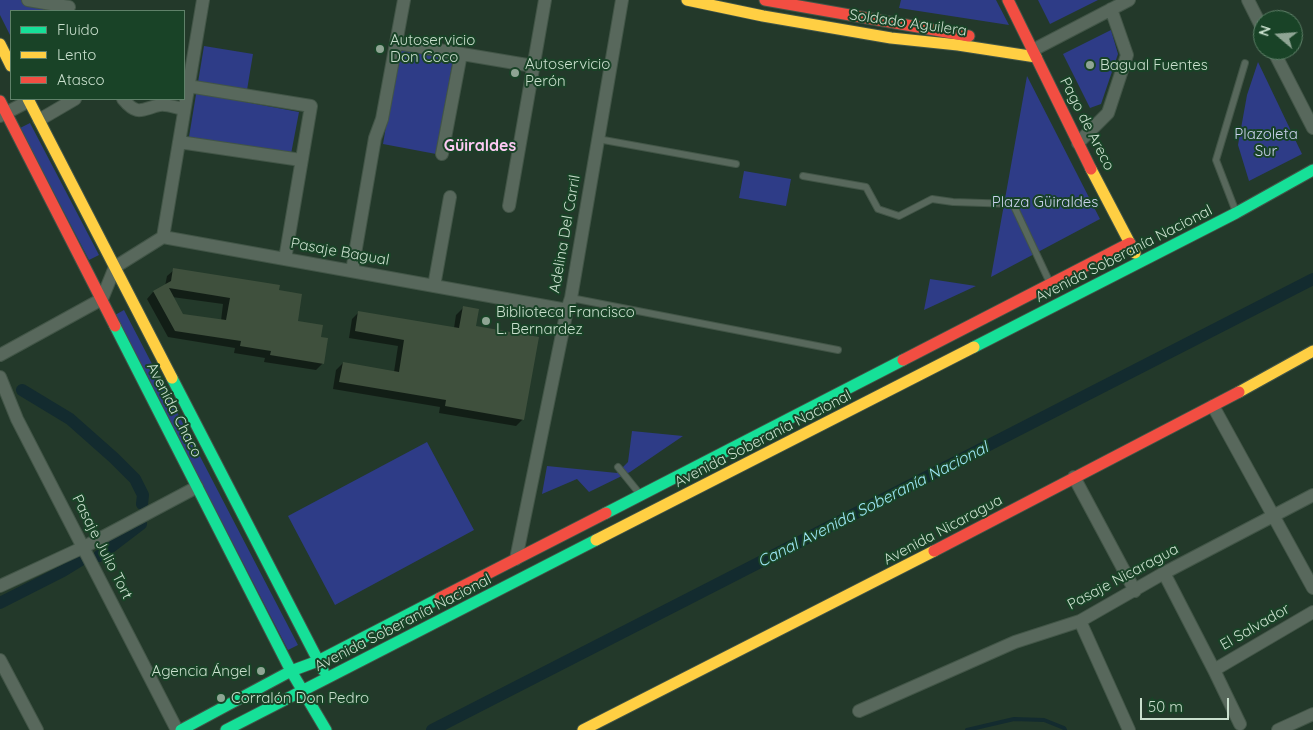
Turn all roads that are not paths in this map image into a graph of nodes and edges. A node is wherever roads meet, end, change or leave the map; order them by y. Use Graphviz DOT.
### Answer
graph roads {
  1 [pos="28,0"];
  2 [pos="203,0"];
  3 [pos="404,0"];
  4 [pos="544,0"];
  5 [pos="622,0"];
  6 [pos="687,0"];
  7 [pos="764,0"];
  8 [pos="1008,0"];
  9 [pos="1129,0"];
  10 [pos="69,7"];
  11 [pos="1111,9"];
  12 [pos="397,43"];
  13 [pos="0,44"];
  14 [pos="461,54"];
  15 [pos="1035,54"];
  16 [pos="1278,60"];
  17 [pos="1245,63"];
  18 [pos="10,64"];
  19 [pos="533,66"];
  20 [pos="188,86"];
  21 [pos="29,100"];
  22 [pos="73,100"];
  23 [pos="124,100"];
  24 [pos="0,101"];
  25 [pos="160,102"];
  26 [pos="184,109"];
  27 [pos="3,114"];
  28 [pos="39,120"];
  29 [pos="1313,128"];
  30 [pos="598,139"];
  31 [pos="179,142"];
  32 [pos="1078,143"];
  33 [pos="442,154"];
  34 [pos="302,160"];
  35 [pos="736,164"];
  36 [pos="1313,170"];
  37 [pos="804,176"];
  38 [pos="450,197"];
  39 [pos="509,206"];
  40 [pos="1236,213"];
  41 [pos="163,237"];
  42 [pos="1130,243"];
  43 [pos="286,259"];
  44 [pos="1140,262"];
  45 [pos="115,267"];
  46 [pos="352,271"];
  47 [pos="1050,284"];
  48 [pos="434,286"];
  49 [pos="571,298"];
  50 [pos="102,299"];
  51 [pos="567,310"];
  52 [pos="838,350"];
  53 [pos="1313,351"];
  54 [pos="0,355"];
  55 [pos="0,377"];
  56 [pos="1213,406"];
  57 [pos="618,467"];
  58 [pos="1074,477"];
  59 [pos="196,487"];
  60 [pos="641,495"];
  61 [pos="1313,495"];
  62 [pos="1274,516"];
  63 [pos="84,548"];
  64 [pos="516,559"];
  65 [pos="1164,573"];
  66 [pos="0,586"];
  67 [pos="1313,588"];
  68 [pos="1135,590"];
  69 [pos="1313,612"];
  70 [pos="1080,621"];
  71 [pos="0,660"];
  72 [pos="318,661"];
  73 [pos="1214,670"];
  74 [pos="291,671"];
  75 [pos="328,679"];
  76 [pos="303,690"];
  77 [pos="859,711"];
  78 [pos="1313,714"];
  79 [pos="1240,724"];
  80 [pos="36,730"];
  81 [pos="177,730"];
  82 [pos="182,730"];
  83 [pos="226,730"];
  84 [pos="326,730"];
  85 [pos="584,730"];
  86 [pos="1129,730"];
  87 [pos="1278,730"];
  1 -- 10 [label="street"];
  2 -- 20 [label="street"];
  3 -- 12 [label="street"];
  4 -- 19 [label="street"];
  5 -- 30 [label="street, Adelina Del Carril"];
  6 -- 15 [label="main road, Soldado Aguilera"];
  7 -- 15 [label="main road, Soldado Aguilera"];
  8 -- 15 [label="main road, Pago de Areco"];
  9 -- 11 [label="street"];
  11 -- 15 [label="street"];
  11 -- 32 [label="street"];
  12 -- 14 [label="street"];
  12 -- 46 [label="street"];
  13 -- 18 [label="main road"];
  14 -- 19 [label="street"];
  14 -- 33 [label="street"];
  15 -- 32 [label="main road, Pago de Areco"];
  16 -- 29 [label="street"];
  17 -- 40 [label="lane"];
  19 -- 39 [label="street"];
  20 -- 26 [label="street"];
  20 -- 34 [label="street"];
  21 -- 27 [label="street"];
  21 -- 28 [label="main road, Avenida Chaco"];
  22 -- 28 [label="street"];
  23 -- 25 [label="street"];
  24 -- 27 [label="main road, Avenida Chaco"];
  25 -- 26 [label="street"];
  26 -- 31 [label="street"];
  27 -- 50 [label="main road, Avenida Chaco"];
  28 -- 45 [label="main road, Avenida Chaco"];
  30 -- 35 [label="lane"];
  30 -- 49 [label="street, Adelina Del Carril"];
  31 -- 34 [label="street"];
  31 -- 41 [label="street"];
  32 -- 42 [label="main road, Pago de Areco"];
  34 -- 43 [label="street"];
  36 -- 40 [label="main road, Avenida Soberanía Nacional"];
  37 -- 47 [label="lane"];
  38 -- 48 [label="street"];
  40 -- 44 [label="main road, Avenida Soberanía Nacional"];
  41 -- 43 [label="street, Pasaje Bagual"];
  41 -- 45 [label="street"];
  42 -- 44 [label="main road, Pago de Areco"];
  42 -- 47 [label="main road, Avenida Soberanía Nacional"];
  43 -- 46 [label="street, Pasaje Bagual"];
  44 -- 75 [label="main road, Avenida Soberanía Nacional"];
  45 -- 50 [label="street"];
  45 -- 72 [label="main road, Avenida Chaco"];
  46 -- 48 [label="street, Pasaje Bagual"];
  47 -- 60 [label="main road, Avenida Soberanía Nacional"];
  48 -- 51 [label="street, Pasaje Bagual"];
  49 -- 51 [label="street, Adelina Del Carril"];
  49 -- 52 [label="lane"];
  50 -- 54 [label="street"];
  50 -- 59 [label="main road, Avenida Chaco"];
  51 -- 64 [label="street, Adelina Del Carril"];
  53 -- 56 [label="main road, Avenida Nicaragua"];
  55 -- 63 [label="street, Pasaje Julio Tort"];
  56 -- 58 [label="main road, Avenida Nicaragua"];
  56 -- 62 [label="street"];
  57 -- 60 [label="lane"];
  58 -- 68 [label="street"];
  58 -- 85 [label="main road, Avenida Nicaragua"];
  59 -- 63 [label="street"];
  59 -- 74 [label="main road, Avenida Chaco"];
  60 -- 64 [label="main road, Avenida Soberanía Nacional"];
  61 -- 62 [label="street, Pasaje Nicaragua"];
  62 -- 65 [label="street, Pasaje Nicaragua"];
  62 -- 67 [label="street"];
  63 -- 66 [label="street"];
  63 -- 81 [label="street, Pasaje Julio Tort"];
  64 -- 72 [label="main road, Avenida Soberanía Nacional"];
  65 -- 68 [label="street, Pasaje Nicaragua"];
  65 -- 73 [label="street"];
  68 -- 70 [label="street, Pasaje Nicaragua"];
  69 -- 73 [label="street, El Salvador"];
  70 -- 77 [label="street, Pasaje Nicaragua"];
  70 -- 86 [label="street"];
  71 -- 80 [label="street"];
  72 -- 74 [label="main road, Avenida Soberanía Nacional"];
  72 -- 75 [label="main road, Avenida Chaco"];
  73 -- 79 [label="street"];
  74 -- 76 [label="main road, Avenida Chaco"];
  74 -- 82 [label="main road, Avenida Soberanía Nacional"];
  75 -- 76 [label="main road, Avenida Soberanía Nacional"];
  76 -- 83 [label="main road, Avenida Soberanía Nacional"];
  76 -- 84 [label="main road, Avenida Chaco"];
  78 -- 87 [label="street"];
}
